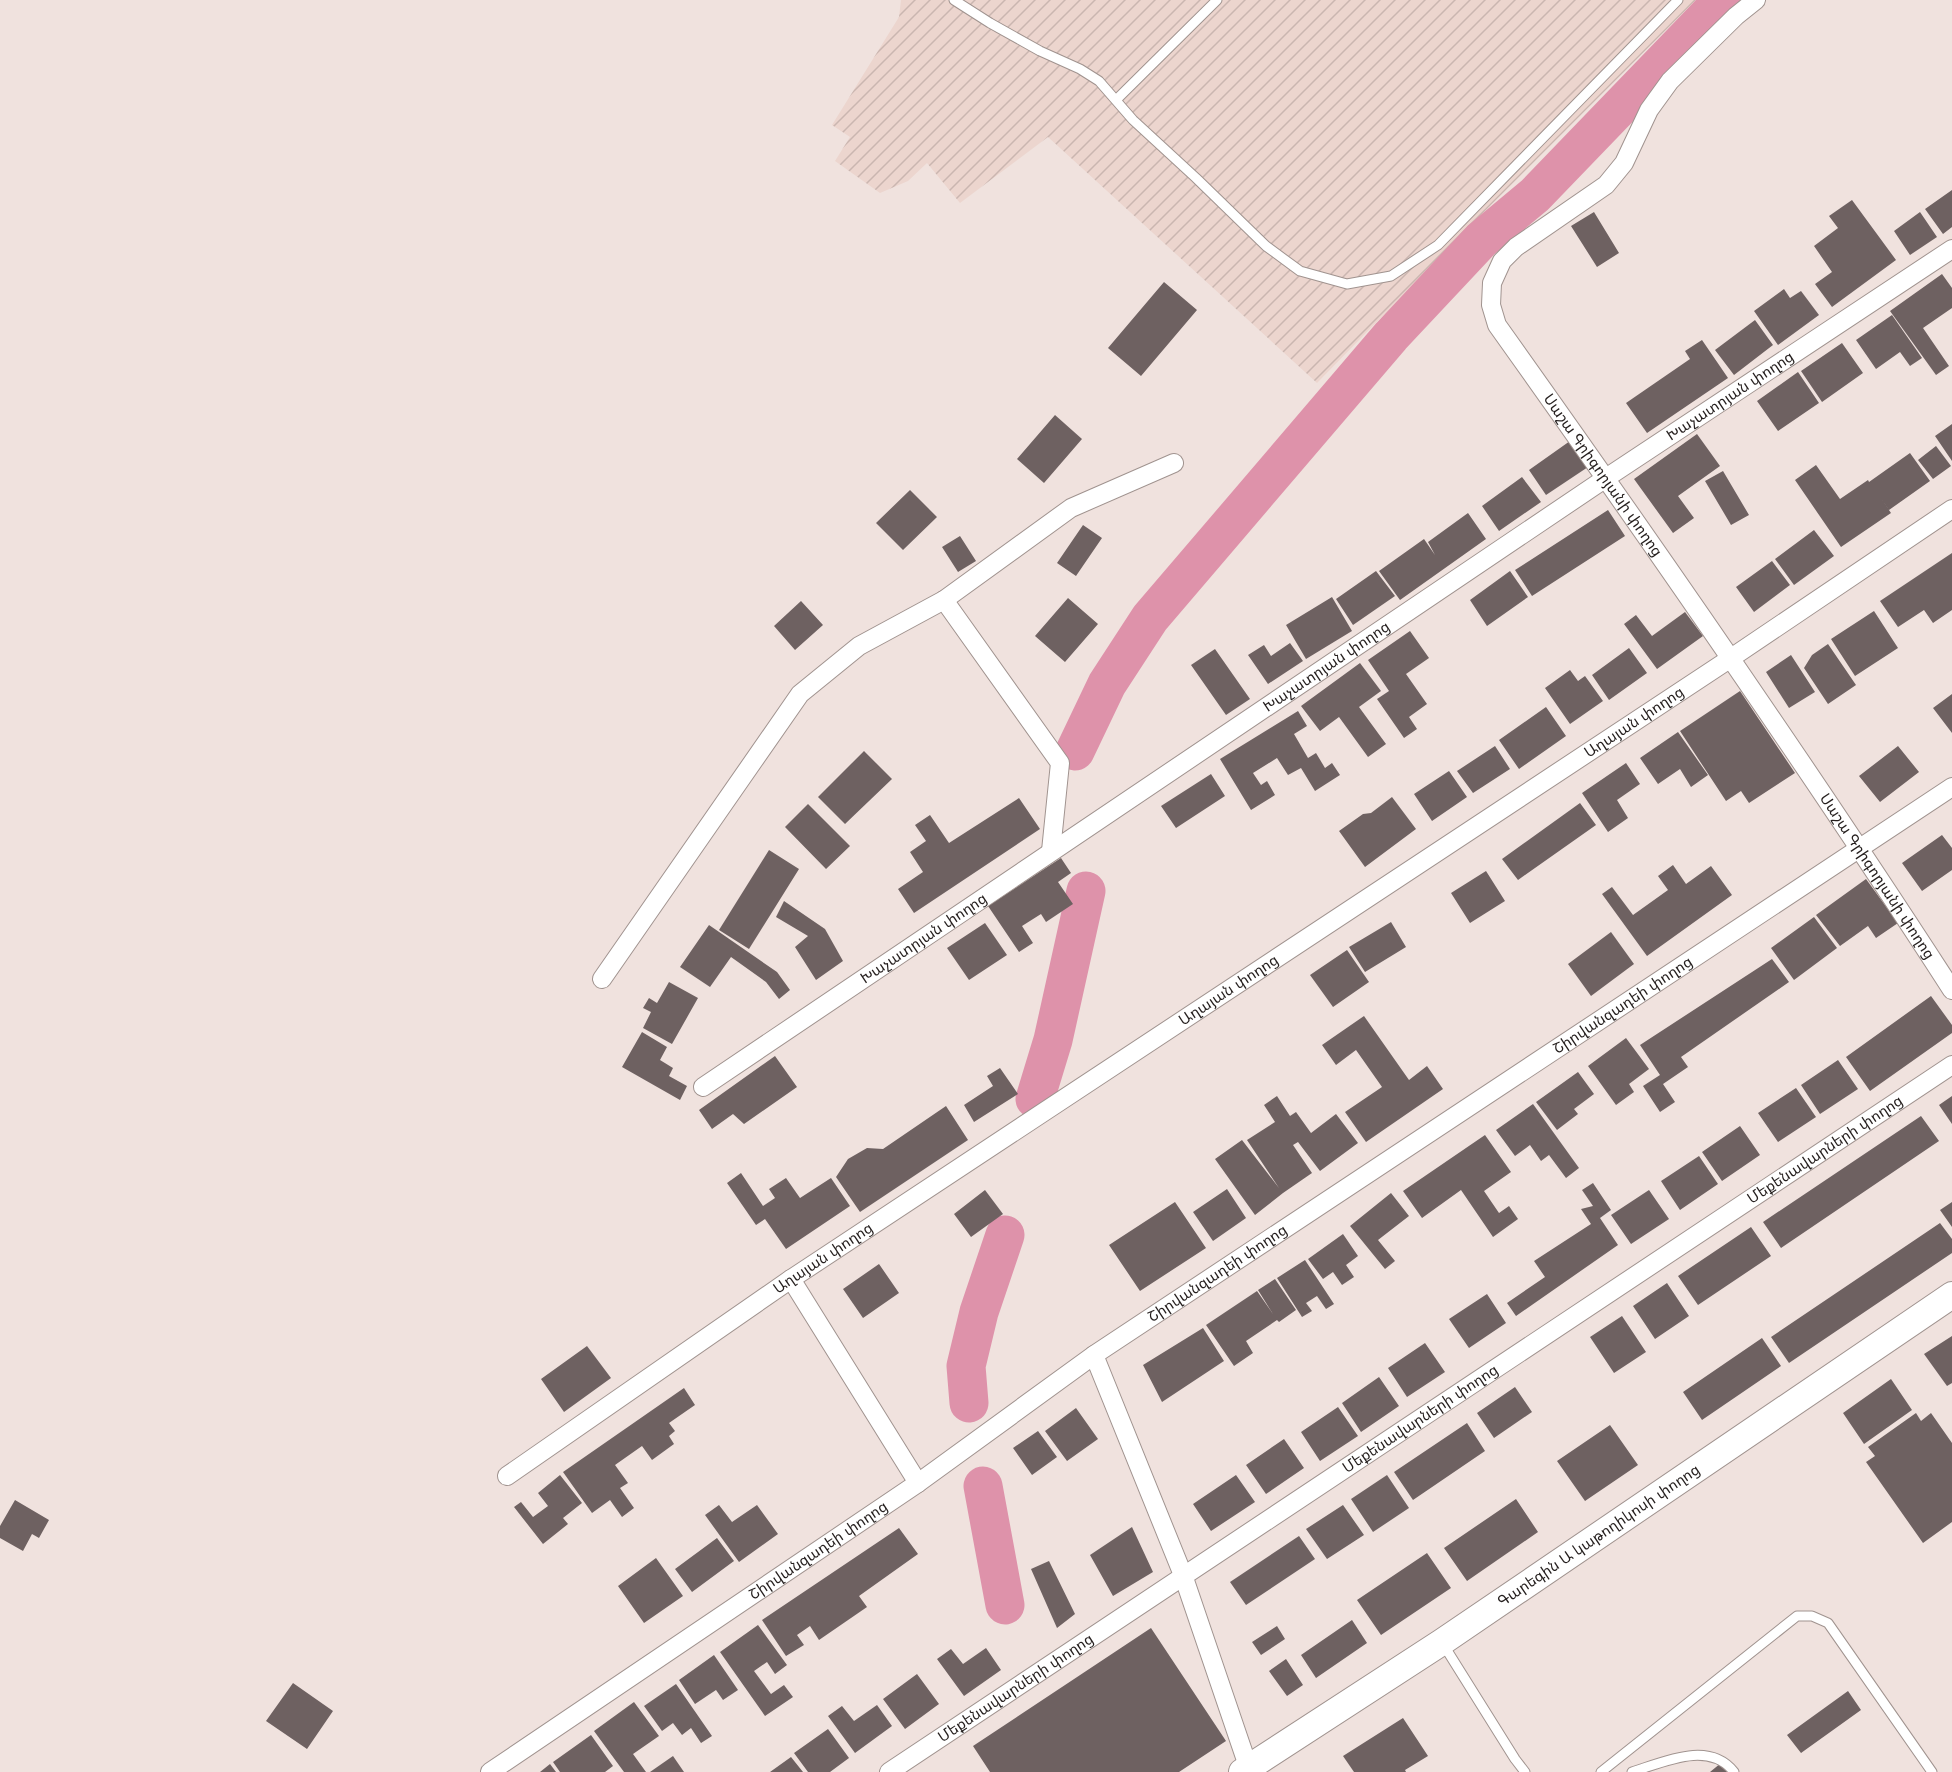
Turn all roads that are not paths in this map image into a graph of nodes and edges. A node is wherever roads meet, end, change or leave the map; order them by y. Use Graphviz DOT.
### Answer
graph roads {
  1 [pos="954,0"];
  2 [pos="1217,0"];
  3 [pos="1678,0"];
  4 [pos="1756,0"];
  5 [pos="1116,100"];
  6 [pos="1952,249"];
  7 [pos="1174,463"];
  8 [pos="1606,478"];
  9 [pos="1952,509"];
  10 [pos="944,600"];
  11 [pos="1731,658"];
  12 [pos="1952,787"];
  13 [pos="1861,849"];
  14 [pos="1051,851"];
  15 [pos="602,979"];
  16 [pos="1952,990"];
  17 [pos="1952,1065"];
  18 [pos="703,1087"];
  19 [pos="791,1279"];
  20 [pos="1952,1295"];
  21 [pos="1094,1355"];
  22 [pos="507,1476"];
  23 [pos="918,1482"];
  24 [pos="1184,1575"];
  25 [pos="1442,1642"];
  26 [pos="1247,1770"];
  27 [pos="490,1772"];
  28 [pos="889,1772"];
  29 [pos="1525,1772"];
  30 [pos="1601,1772"];
  31 [pos="1632,1772"];
  32 [pos="1734,1772"];
  33 [pos="1932,1772"];
  1 -- 5 [label="lane"];
  2 -- 5 [label="lane"];
  3 -- 5 [label="lane"];
  4 -- 8 [label="street, Սաշա Գրիգորյանի փողոց"];
  6 -- 8 [label="street, Խաչատրյան փողոց"];
  7 -- 10 [label="street"];
  8 -- 11 [label="street, Սաշա Գրիգորյանի փողոց"];
  8 -- 14 [label="street, Խաչատրյան փողոց"];
  9 -- 11 [label="street, Աղայան փողոց"];
  10 -- 14 [label="street"];
  10 -- 15 [label="street"];
  11 -- 13 [label="street, Սաշա Գրիգորյանի փողոց"];
  11 -- 19 [label="street, Աղայան փողոց"];
  12 -- 13 [label="street, Շիրվանզադեի փողոց"];
  13 -- 16 [label="street, Սաշա Գրիգորյանի փողոց"];
  13 -- 21 [label="street, Շիրվանզադեի փողոց"];
  14 -- 18 [label="street, Խաչատրյան փողոց"];
  17 -- 24 [label="street, Մեքենավարների փողոց"];
  19 -- 22 [label="street, Աղայան փողոց"];
  19 -- 23 [label="street"];
  20 -- 25 [label="street, Գարեգին Ա կաթողիկոսի փողոց"];
  21 -- 23 [label="street, Շիրվանզադեի փողոց"];
  21 -- 24 [label="street"];
  23 -- 27 [label="street, Շիրվանզադեի փողոց"];
  24 -- 26 [label="street"];
  24 -- 28 [label="street, Մեքենավարների փողոց"];
  25 -- 26 [label="street, Գարեգին Ա կաթողիկոսի փողոց"];
  25 -- 29 [label="lane"];
  30 -- 33 [label="lane"];
  31 -- 32 [label="lane"];
}
